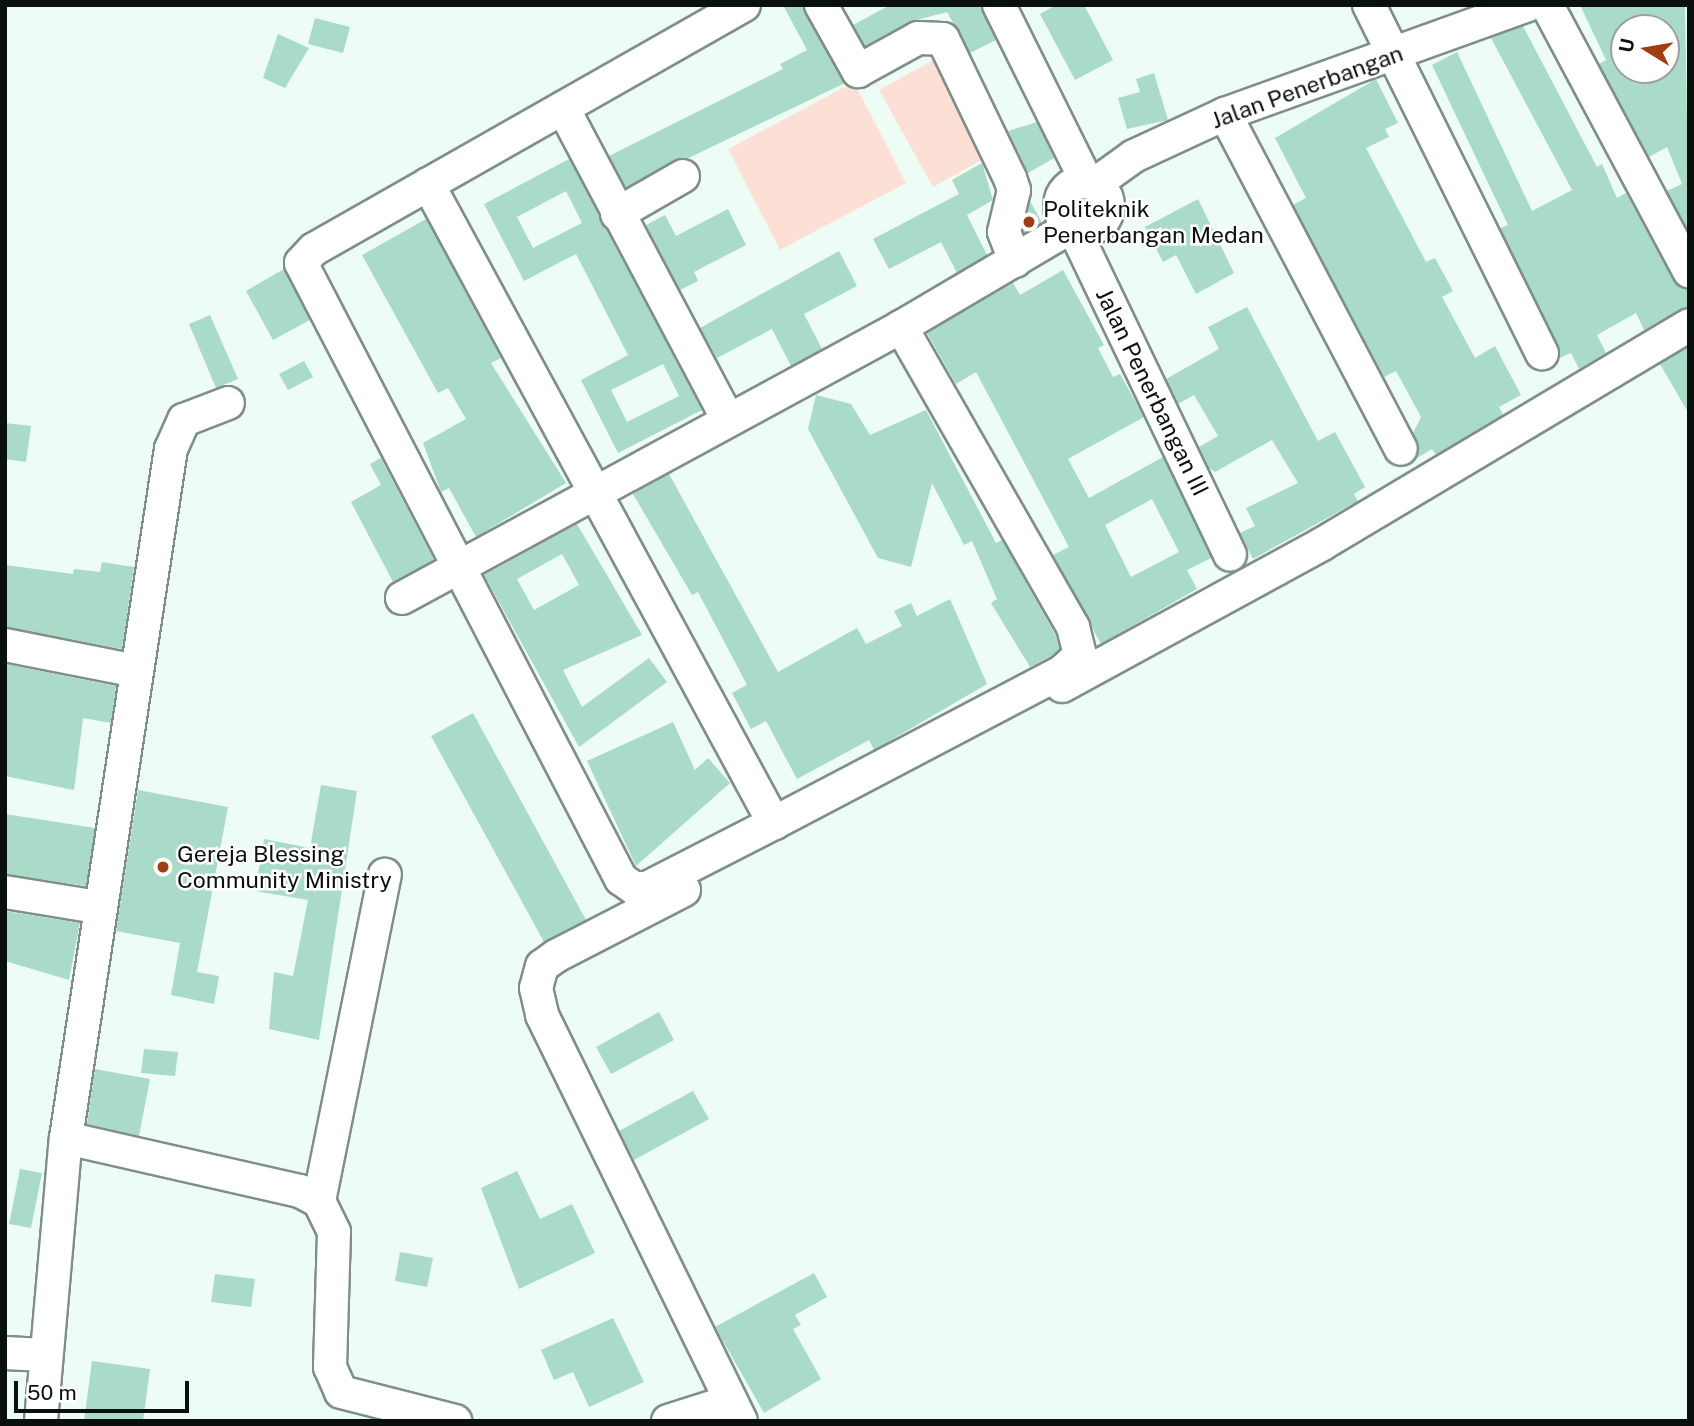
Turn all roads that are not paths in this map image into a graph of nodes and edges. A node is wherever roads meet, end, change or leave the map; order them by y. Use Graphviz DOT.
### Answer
graph roads {
  1 [pos="744,5"];
  2 [pos="821,5"];
  3 [pos="1369,5"];
  4 [pos="1527,5"];
  5 [pos="1547,5"];
  6 [pos="1012,10"];
  7 [pos="1394,56"];
  8 [pos="563,108"];
  9 [pos="1225,114"];
  10 [pos="683,176"];
  11 [pos="1091,183"];
  12 [pos="428,184"];
  13 [pos="617,214"];
  14 [pos="1072,228"];
  15 [pos="1015,261"];
  16 [pos="1689,271"];
  17 [pos="1689,325"];
  18 [pos="901,327"];
  19 [pos="1542,353"];
  20 [pos="228,403"];
  21 [pos="728,419"];
  22 [pos="1401,449"];
  23 [pos="598,492"];
  24 [pos="1230,555"];
  25 [pos="458,567"];
  26 [pos="402,598"];
  27 [pos="5,645"];
  28 [pos="136,671"];
  29 [pos="774,823"];
  30 [pos="384,875"];
  31 [pos="5,892"];
  32 [pos="98,907"];
  33 [pos="66,1138"];
  34 [pos="319,1201"];
  35 [pos="5,1353"];
  36 [pos="45,1355"];
  37 [pos="736,1411"];
  38 [pos="41,1421"];
  39 [pos="455,1421"];
  40 [pos="668,1421"];
  1 -- 8 [label="street"];
  2 -- 15 [label="street"];
  3 -- 7 [label="street"];
  4 -- 7 [label="street, Jalan Penerbangan"];
  5 -- 16 [label="street"];
  6 -- 11 [label="street"];
  7 -- 9 [label="street, Jalan Penerbangan"];
  7 -- 19 [label="street"];
  8 -- 12 [label="street"];
  8 -- 13 [label="street"];
  9 -- 11 [label="street, Jalan Penerbangan"];
  9 -- 22 [label="street"];
  10 -- 13 [label="street"];
  11 -- 14 [label="street"];
  12 -- 23 [label="street"];
  12 -- 25 [label="street"];
  13 -- 21 [label="street"];
  14 -- 15 [label="street"];
  14 -- 24 [label="street, Jalan Penerbangan III"];
  15 -- 18 [label="street"];
  17 -- 37 [label="street"];
  18 -- 21 [label="street"];
  18 -- 29 [label="street"];
  20 -- 28 [label="street"];
  21 -- 23 [label="street"];
  23 -- 25 [label="street"];
  23 -- 29 [label="street"];
  25 -- 26 [label="street"];
  25 -- 29 [label="street"];
  27 -- 28 [label="street"];
  28 -- 32 [label="street"];
  30 -- 34 [label="street"];
  31 -- 32 [label="street"];
  32 -- 33 [label="street"];
  33 -- 34 [label="street"];
  33 -- 36 [label="street"];
  34 -- 39 [label="street"];
  35 -- 36 [label="street"];
  36 -- 38 [label="street"];
  37 -- 40 [label="street"];
}
